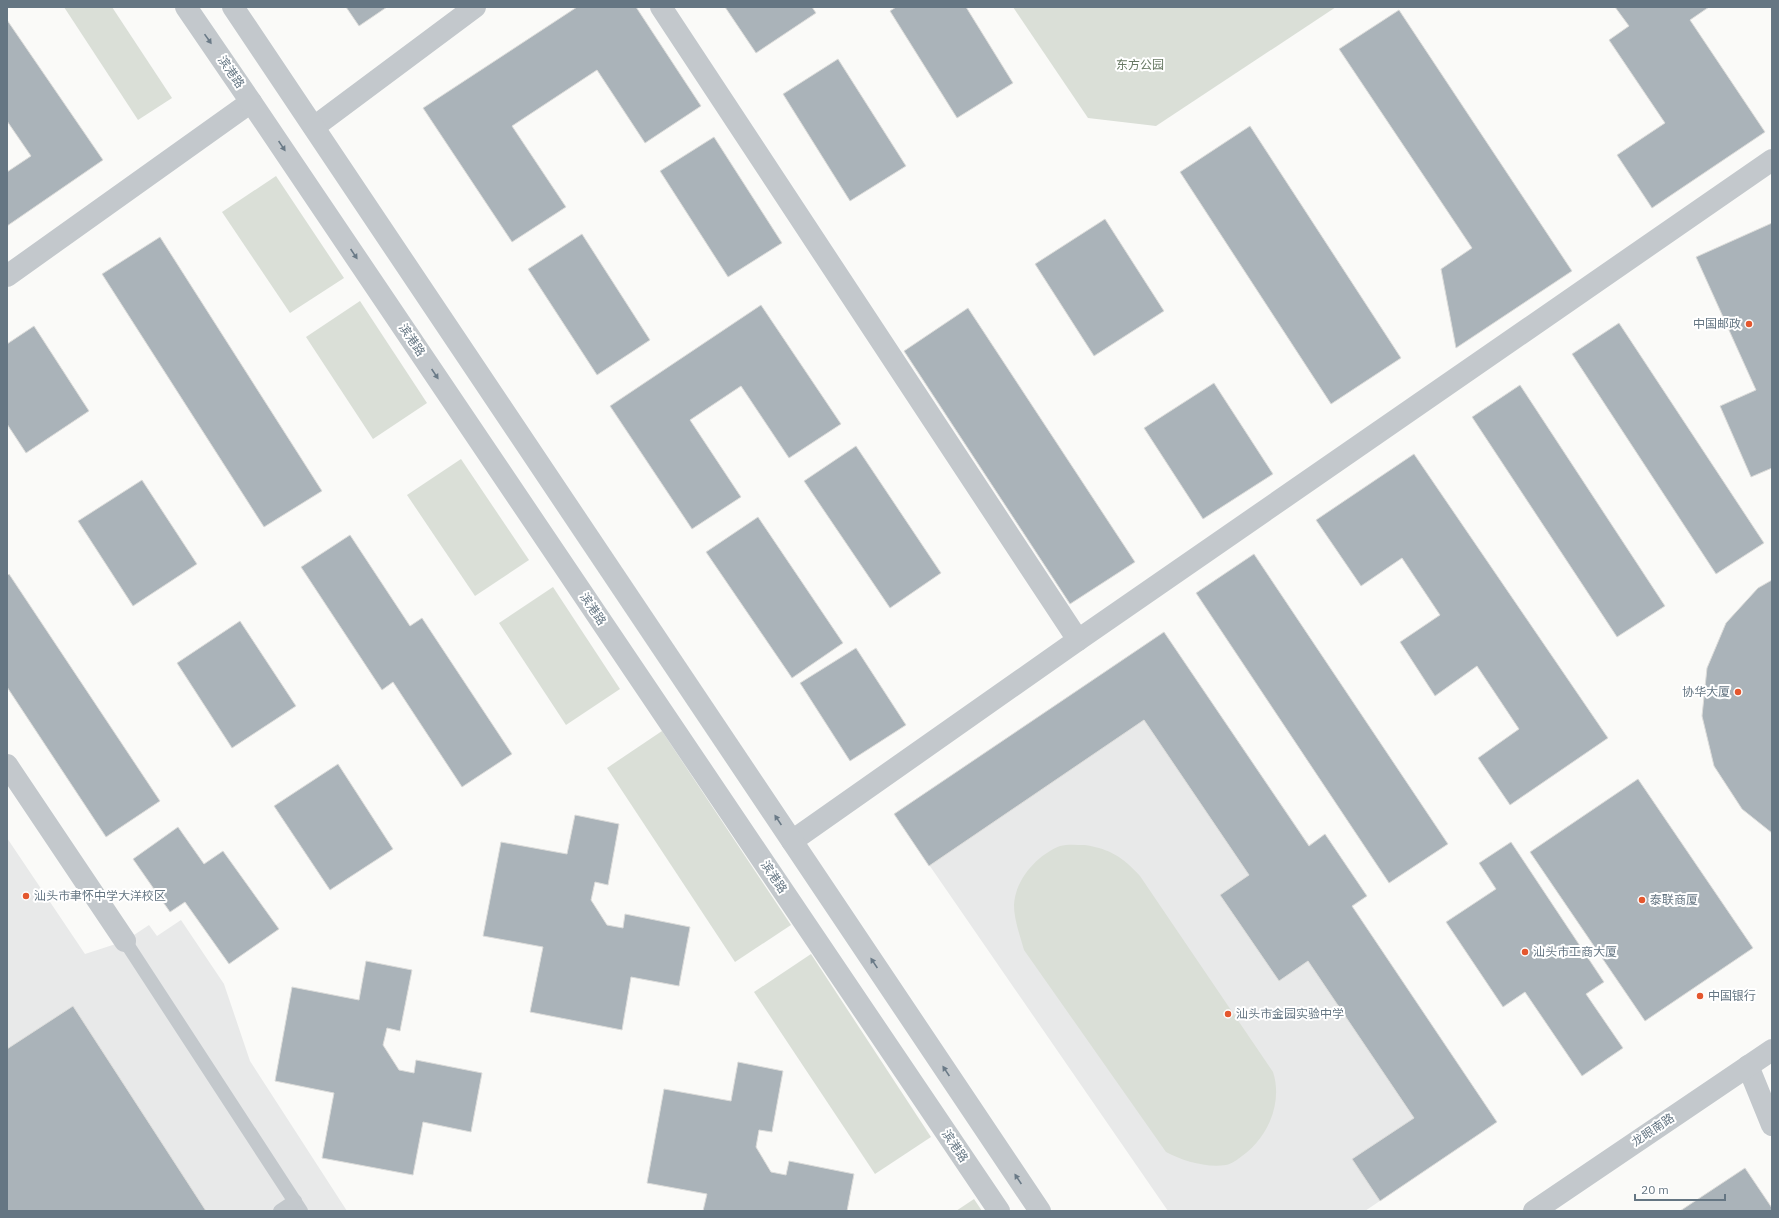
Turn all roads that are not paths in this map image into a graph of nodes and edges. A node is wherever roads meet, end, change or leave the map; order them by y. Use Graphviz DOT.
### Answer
graph roads {
  1 [pos="186,7"];
  2 [pos="233,7"];
  3 [pos="475,7"];
  4 [pos="661,7"];
  5 [pos="252,102"];
  6 [pos="314,127"];
  7 [pos="1772,160"];
  8 [pos="7,276"];
  9 [pos="1078,640"];
  10 [pos="7,766"];
  11 [pos="792,841"];
  12 [pos="125,941"];
  13 [pos="1772,1050"];
  14 [pos="1748,1066"];
  15 [pos="1772,1125"];
  16 [pos="298,1206"];
  17 [pos="280,1211"];
  18 [pos="999,1211"];
  19 [pos="1040,1211"];
  20 [pos="1534,1211"];
  1 -- 5 [label="street, 滨港路, one-way"];
  2 -- 6 [label="street"];
  3 -- 6 [label="street"];
  4 -- 9 [label="street"];
  5 -- 8 [label="street"];
  5 -- 18 [label="street, 滨港路, one-way"];
  11 -- 6 [label="street, one-way"];
  7 -- 9 [label="street"];
  9 -- 11 [label="street"];
  10 -- 12 [label="street"];
  19 -- 11 [label="street, one-way"];
  12 -- 16 [label="lane"];
  13 -- 14 [label="street, 龙眼南路"];
  14 -- 15 [label="street"];
  14 -- 20 [label="street, 龙眼南路"];
  16 -- 17 [label="lane"];
}
